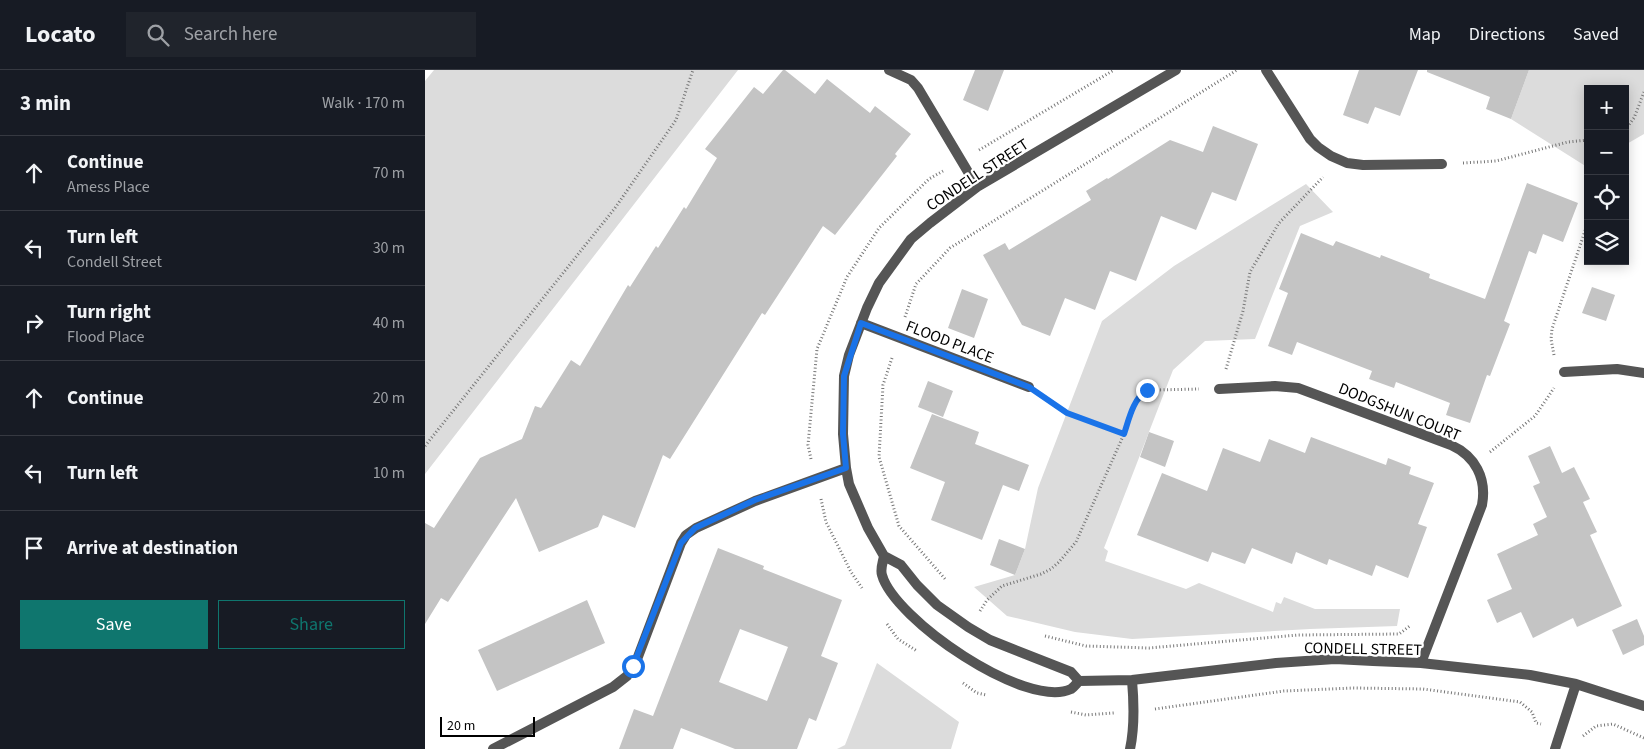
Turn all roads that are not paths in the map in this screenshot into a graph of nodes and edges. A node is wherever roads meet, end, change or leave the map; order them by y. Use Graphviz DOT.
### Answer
graph roads {
  1 [pos="889,70"];
  2 [pos="1176,70"];
  3 [pos="1266,70"];
  4 [pos="1442,164"];
  5 [pos="977,187"];
  6 [pos="861,323"];
  7 [pos="1564,372"];
  8 [pos="1644,373"];
  9 [pos="1029,387"];
  10 [pos="1219,389"];
  11 [pos="846,468"];
  12 [pos="884,556"];
  13 [pos="1421,663"];
  14 [pos="1132,680"];
  15 [pos="1079,681"];
  16 [pos="1576,684"];
  17 [pos="1644,706"];
  18 [pos="493,749"];
  19 [pos="1129,749"];
  20 [pos="1555,749"];
  1 -- 5 [label="street"];
  2 -- 5 [label="street, CONDELL STREET"];
  3 -- 4 [label="street"];
  5 -- 6 [label="street, CONDELL STREET"];
  6 -- 9 [label="street, FLOOD PLACE"];
  6 -- 11 [label="street, CONDELL STREET"];
  7 -- 8 [label="street"];
  10 -- 13 [label="street, DODGSHUN COURT"];
  11 -- 12 [label="street, CONDELL STREET"];
  11 -- 18 [label="street"];
  12 -- 15 [label="street, CONDELL STREET"];
  12 -- 15 [label="street, CONDELL STREET"];
  13 -- 14 [label="street, CONDELL STREET"];
  13 -- 16 [label="street, CONDELL STREET"];
  14 -- 15 [label="street, CONDELL STREET"];
  14 -- 19 [label="street"];
  16 -- 17 [label="street, CONDELL STREET"];
  16 -- 20 [label="street"];
}
